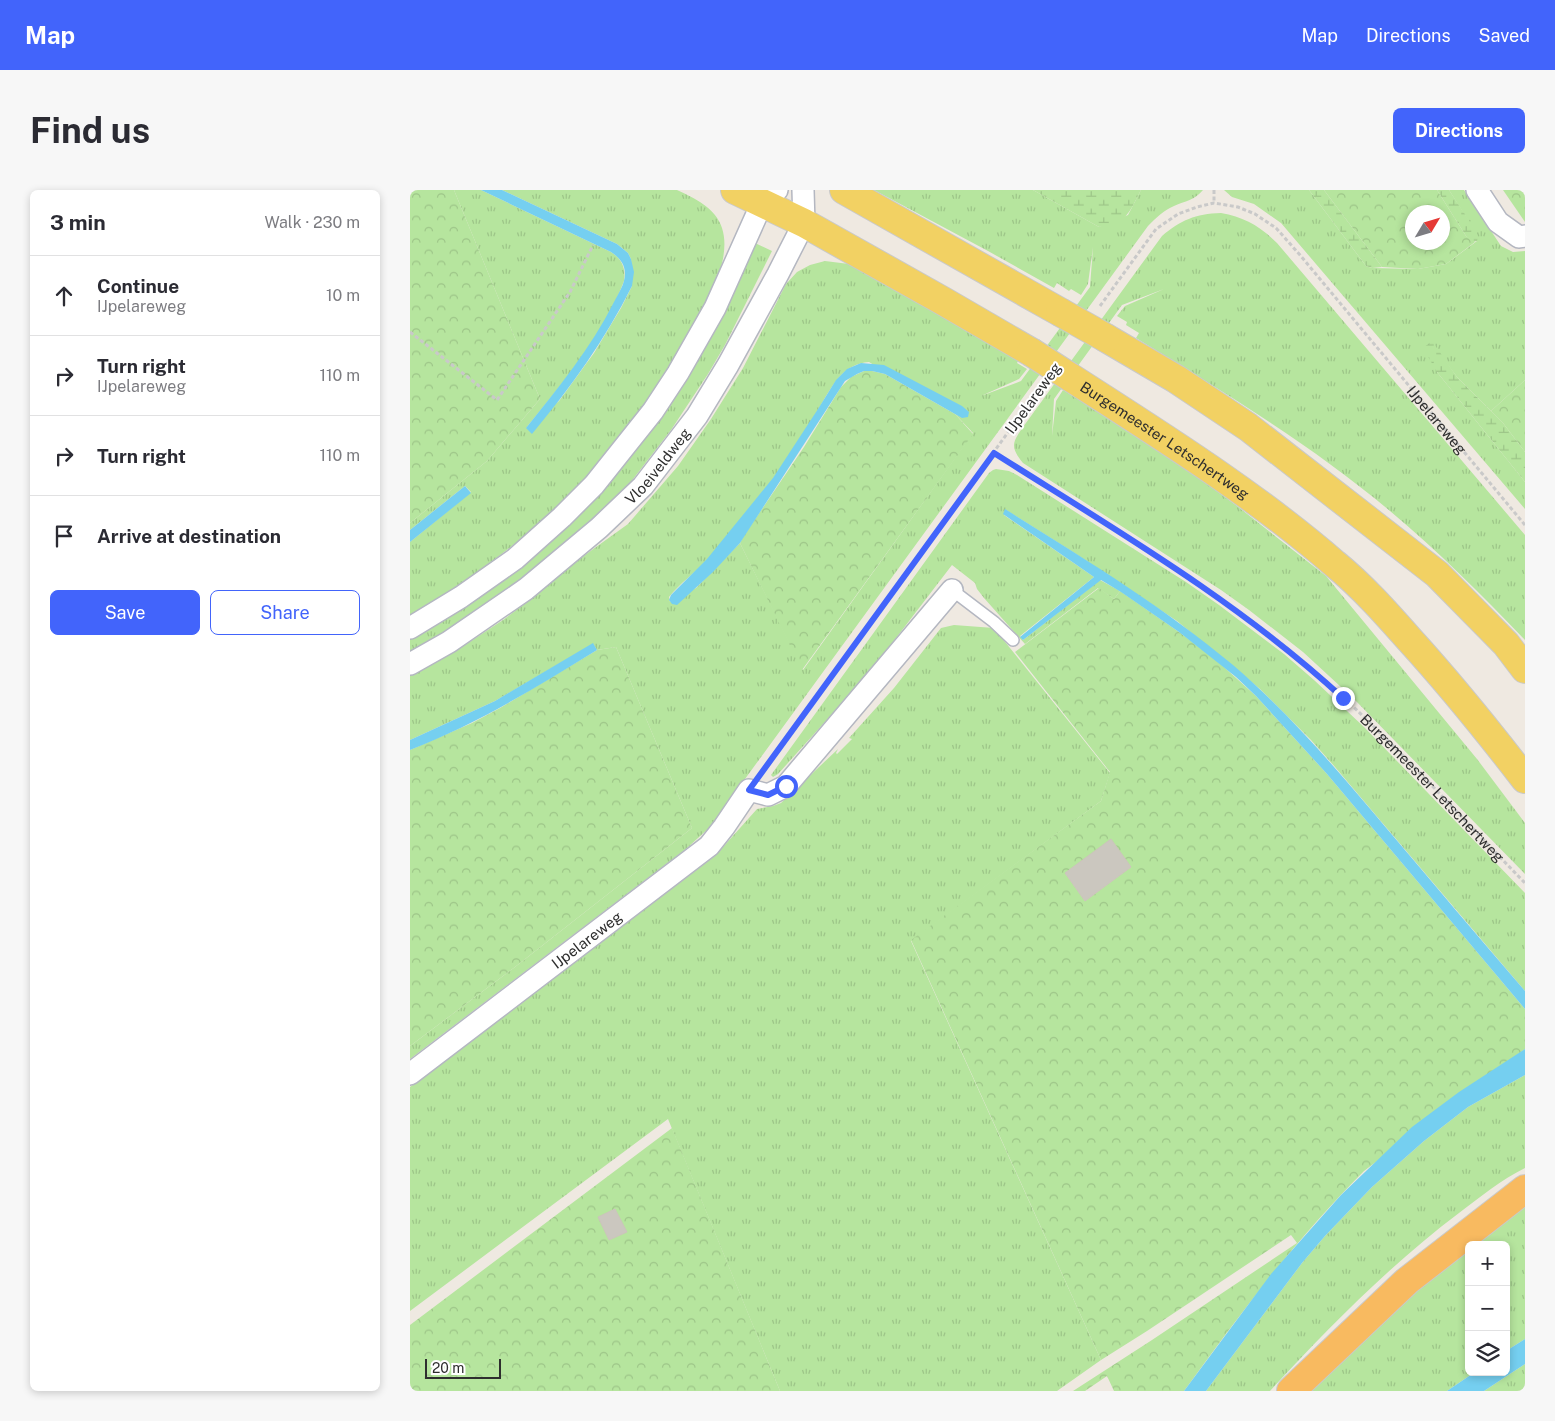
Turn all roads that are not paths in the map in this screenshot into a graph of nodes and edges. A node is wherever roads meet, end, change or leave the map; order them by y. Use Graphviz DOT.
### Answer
graph roads {
  1 [pos="735,190"];
  2 [pos="803,190"];
  3 [pos="844,190"];
  4 [pos="1477,190"];
  5 [pos="769,197"];
  6 [pos="804,223"];
  7 [pos="1525,236"];
  8 [pos="952,590"];
  9 [pos="410,628"];
  10 [pos="1013,640"];
  11 [pos="410,664"];
  12 [pos="1525,669"];
  13 [pos="1525,779"];
  14 [pos="410,1074"];
  15 [pos="1525,1189"];
  16 [pos="1291,1391"];
  1 -- 5 [label="main road, Burgemeester Letschertweg"];
  2 -- 6 [label="street, Vloeiveldweg"];
  3 -- 12 [label="main road, bridge"];
  4 -- 7 [label="street"];
  5 -- 6 [label="main road, Burgemeester Letschertweg"];
  5 -- 9 [label="street"];
  6 -- 11 [label="street, Vloeiveldweg"];
  6 -- 13 [label="main road, Burgemeester Letschertweg, bridge"];
  8 -- 10 [label="lane"];
  8 -- 14 [label="street, IJpelareweg"];
  15 -- 16 [label="highway"];
}
